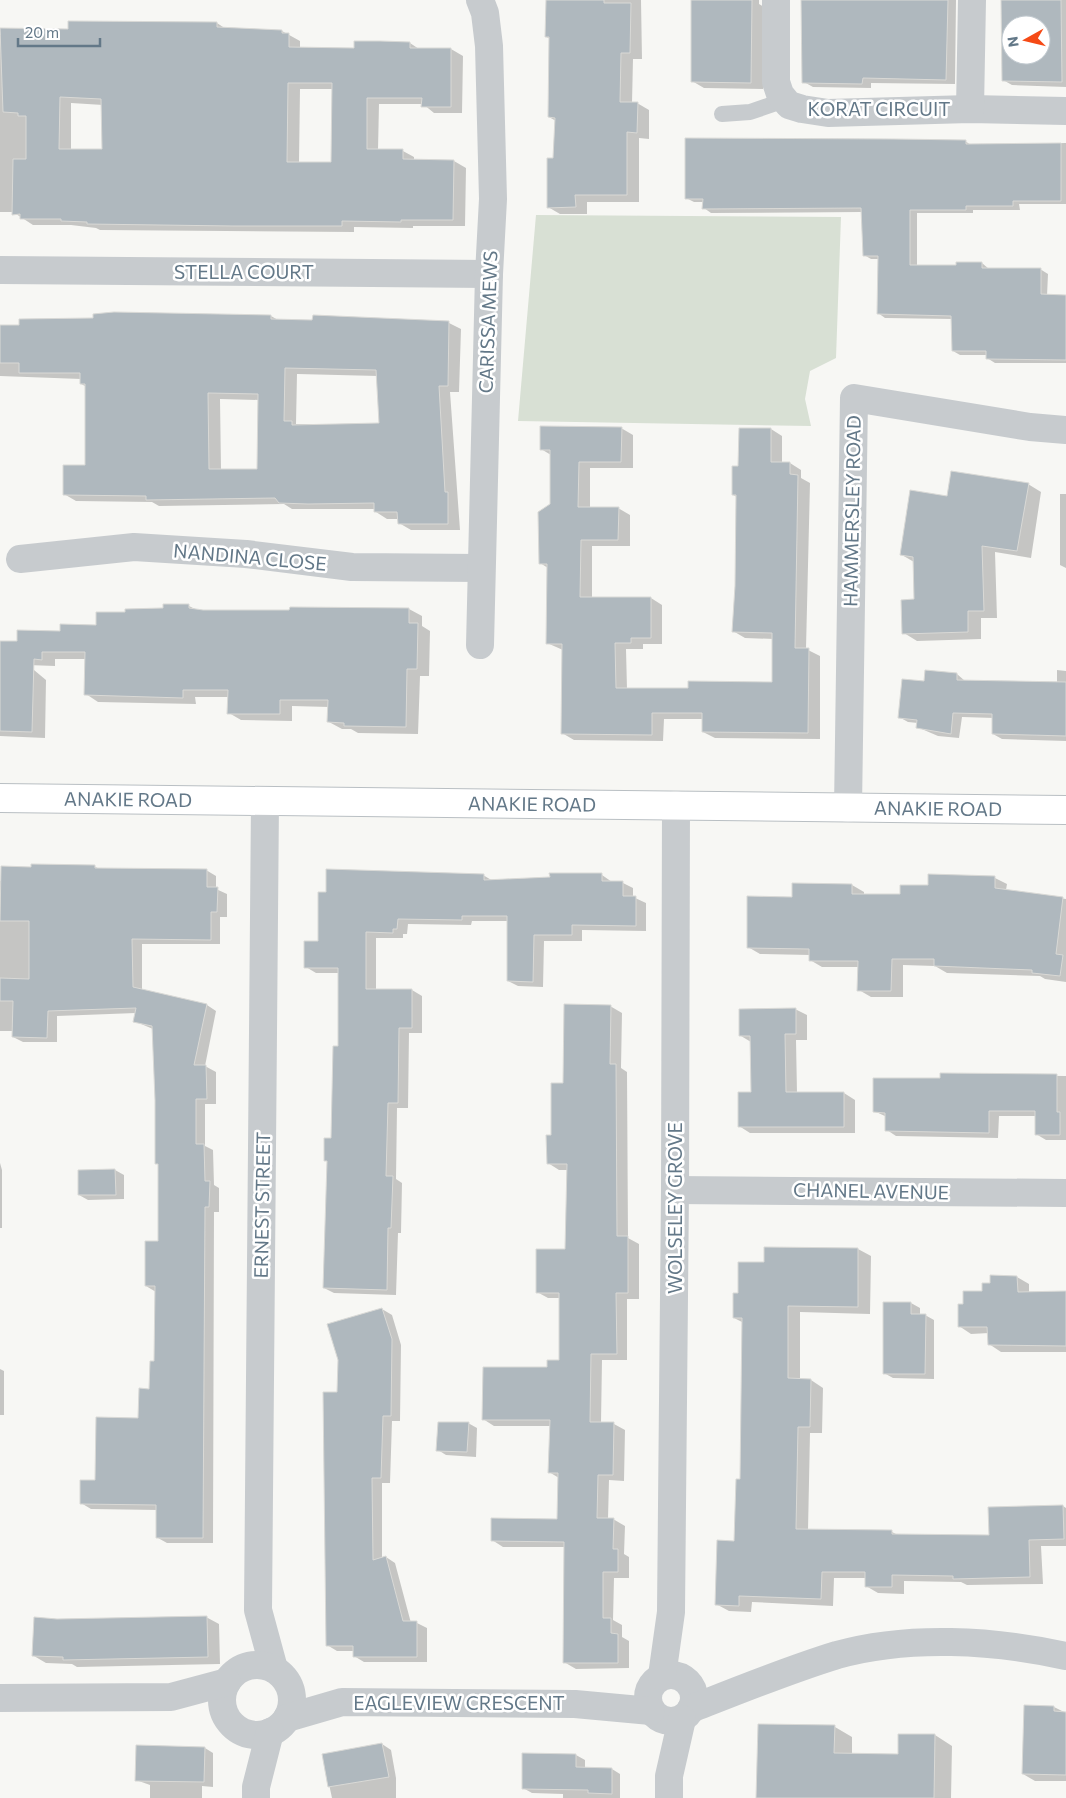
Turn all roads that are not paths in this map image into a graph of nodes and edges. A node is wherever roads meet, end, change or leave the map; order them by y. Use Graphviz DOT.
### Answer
graph roads {
  1 [pos="480,0"];
  2 [pos="776,0"];
  3 [pos="972,0"];
  4 [pos="785,100"];
  5 [pos="970,109"];
  6 [pos="1066,111"];
  7 [pos="722,114"];
  8 [pos="0,270"];
  9 [pos="489,274"];
  10 [pos="1066,430"];
  11 [pos="20,559"];
  12 [pos="481,568"];
  13 [pos="480,645"];
  14 [pos="0,798"];
  15 [pos="265,801"];
  16 [pos="676,805"];
  17 [pos="848,808"];
  18 [pos="1066,810"];
  19 [pos="675,1190"];
  20 [pos="1066,1193"];
  21 [pos="258,1610"];
  22 [pos="1066,1656"];
  23 [pos="234,1675"];
  24 [pos="282,1678"];
  25 [pos="171,1697"];
  26 [pos="670,1697"];
  27 [pos="0,1698"];
  28 [pos="342,1702"];
  29 [pos="232,1722"];
  30 [pos="278,1725"];
  31 [pos="669,1787"];
  32 [pos="256,1792"];
  1 -- 9 [label="street, CARISSA MEWS"];
  2 -- 4 [label="street, KORAT CIRCUIT"];
  3 -- 5 [label="street, KORAT CIRCUIT"];
  4 -- 5 [label="street, KORAT CIRCUIT"];
  4 -- 7 [label="lane"];
  5 -- 6 [label="street"];
  8 -- 9 [label="street, STELLA COURT"];
  9 -- 12 [label="street, CARISSA MEWS"];
  10 -- 17 [label="street, HAMMERSLEY ROAD"];
  11 -- 12 [label="street, NANDINA CLOSE"];
  12 -- 13 [label="street, CARISSA MEWS"];
  14 -- 15 [label="main road, ANAKIE ROAD"];
  15 -- 16 [label="main road, ANAKIE ROAD"];
  15 -- 21 [label="street, ERNEST STREET"];
  16 -- 17 [label="main road, ANAKIE ROAD"];
  16 -- 19 [label="street, WOLSELEY GROVE"];
  17 -- 18 [label="main road, ANAKIE ROAD"];
  19 -- 20 [label="street, CHANEL AVENUE"];
  19 -- 26 [label="street, WOLSELEY GROVE"];
  21 -- 23 [label="street, ERNEST STREET"];
  21 -- 24 [label="street, ERNEST STREET"];
  22 -- 26 [label="street, EAGLEVIEW CRESCENT"];
  23 -- 24 [label="street"];
  23 -- 25 [label="street"];
  23 -- 29 [label="street"];
  24 -- 28 [label="street, EAGLEVIEW CRESCENT"];
  24 -- 30 [label="street"];
  25 -- 27 [label="street"];
  25 -- 29 [label="street"];
  26 -- 28 [label="street, EAGLEVIEW CRESCENT"];
  26 -- 31 [label="street, WOLSELEY GROVE"];
  28 -- 30 [label="street, EAGLEVIEW CRESCENT"];
  29 -- 30 [label="street"];
  29 -- 32 [label="street"];
  30 -- 32 [label="street"];
}
